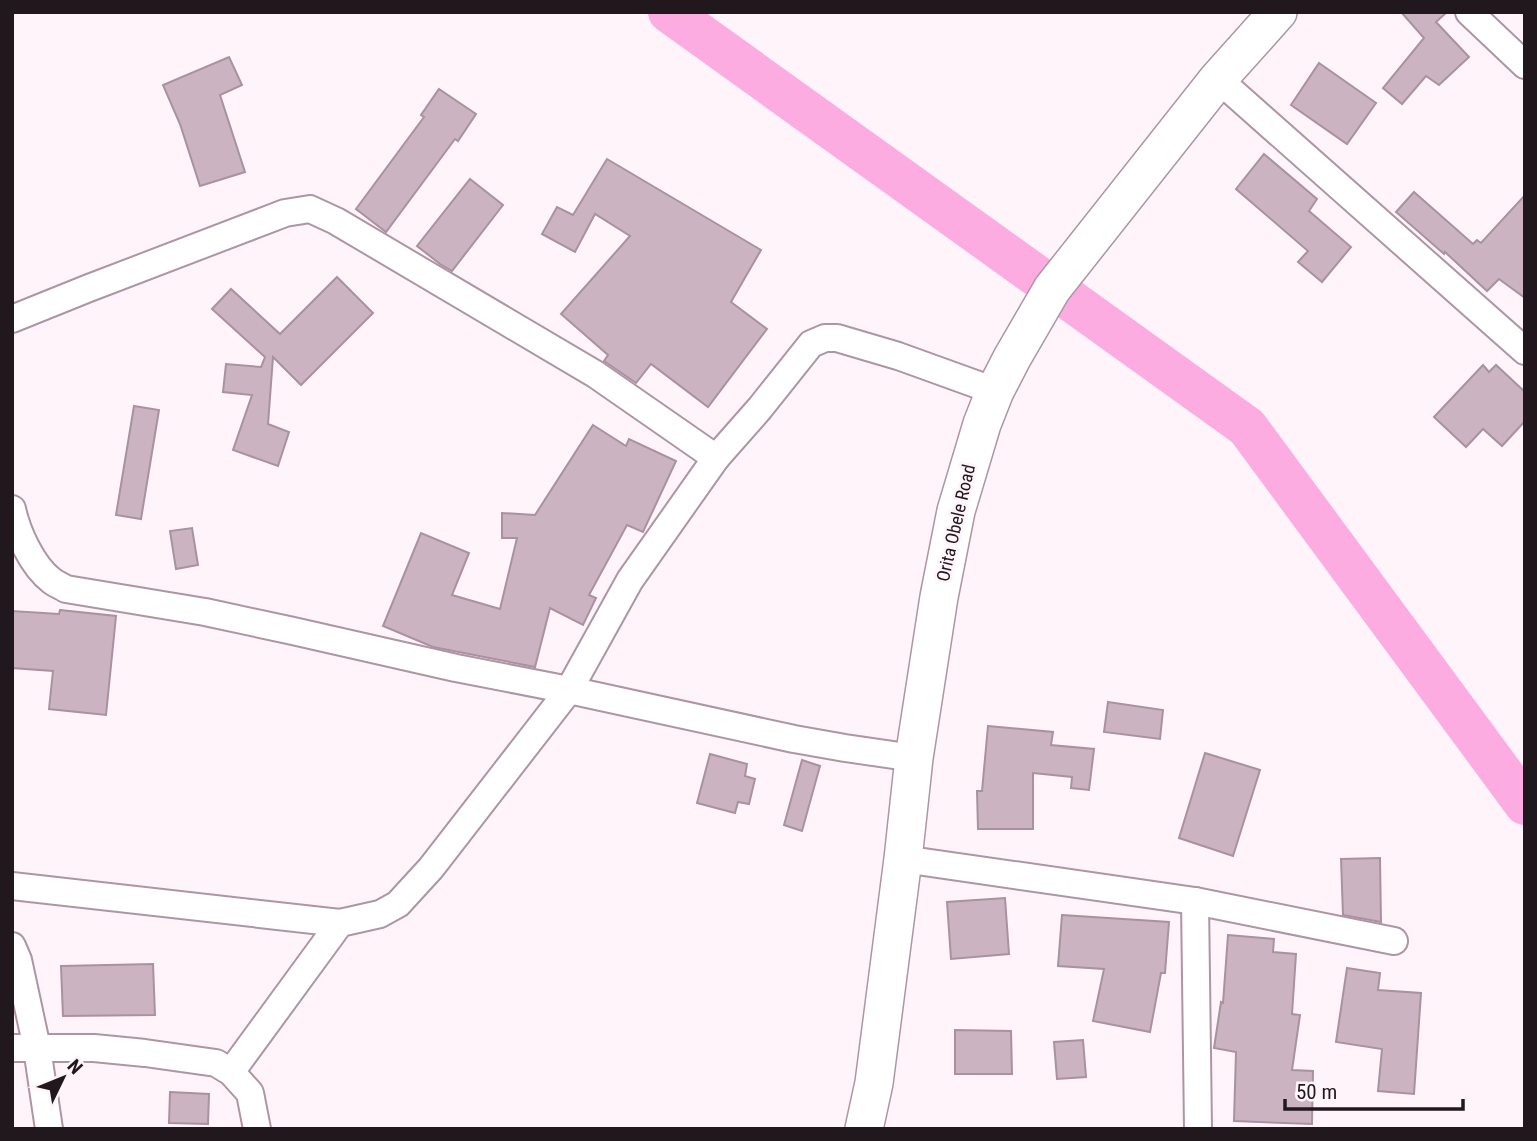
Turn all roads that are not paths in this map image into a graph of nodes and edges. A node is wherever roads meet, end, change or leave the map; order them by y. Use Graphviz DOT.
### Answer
graph roads {
  1 [pos="1278,12"];
  2 [pos="1469,12"];
  3 [pos="1525,65"];
  4 [pos="1218,79"];
  5 [pos="12,319"];
  6 [pos="1525,351"];
  7 [pos="996,391"];
  8 [pos="716,458"];
  9 [pos="12,509"];
  10 [pos="569,690"];
  11 [pos="914,758"];
  12 [pos="903,859"];
  13 [pos="12,886"];
  14 [pos="1195,901"];
  15 [pos="340,923"];
  16 [pos="1394,941"];
  17 [pos="12,946"];
  18 [pos="25,1048"];
  19 [pos="231,1072"];
  20 [pos="49,1129"];
  21 [pos="257,1129"];
  22 [pos="864,1129"];
  23 [pos="1198,1129"];
  1 -- 4 [label="main road, Orita Obele Road"];
  2 -- 3 [label="street"];
  4 -- 6 [label="street"];
  4 -- 7 [label="main road, Orita Obele Road"];
  5 -- 8 [label="street"];
  7 -- 8 [label="street"];
  7 -- 11 [label="main road, Orita Obele Road"];
  8 -- 10 [label="street"];
  9 -- 10 [label="street"];
  10 -- 11 [label="street"];
  10 -- 15 [label="street"];
  11 -- 12 [label="main road, Orita Obele Road"];
  12 -- 14 [label="street"];
  12 -- 22 [label="main road, Orita Obele Road"];
  13 -- 15 [label="street"];
  14 -- 16 [label="street"];
  14 -- 23 [label="street"];
  15 -- 19 [label="street"];
  17 -- 18 [label="street"];
  18 -- 19 [label="street"];
  18 -- 20 [label="street"];
  19 -- 21 [label="street"];
}
